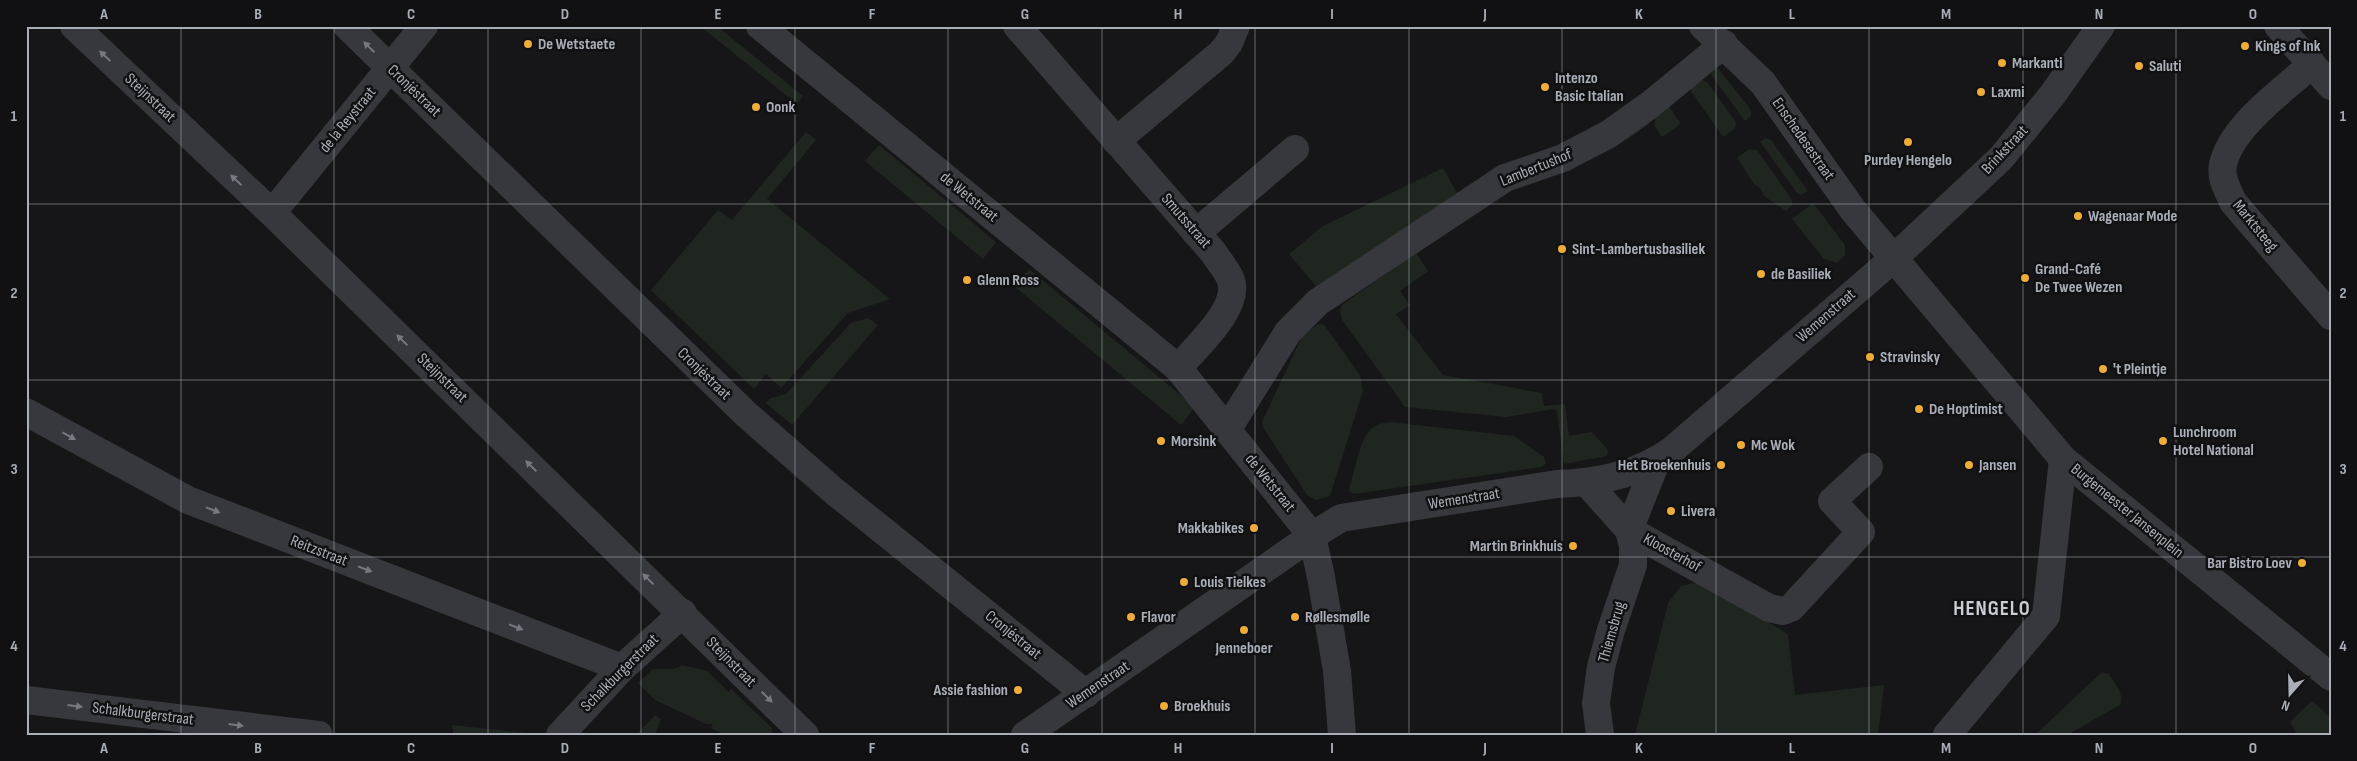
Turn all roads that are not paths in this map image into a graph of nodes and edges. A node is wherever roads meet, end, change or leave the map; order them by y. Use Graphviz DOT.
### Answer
graph roads {
  1 [pos="74,26"];
  2 [pos="347,26"];
  3 [pos="424,26"];
  4 [pos="760,26"];
  5 [pos="1017,26"];
  6 [pos="1236,26"];
  7 [pos="1703,26"];
  8 [pos="2101,26"];
  9 [pos="2293,31"];
  10 [pos="1724,44"];
  11 [pos="2312,64"];
  12 [pos="391,68"];
  13 [pos="2331,86"];
  14 [pos="1116,141"];
  15 [pos="1295,148"];
  16 [pos="279,204"];
  17 [pos="1196,233"];
  18 [pos="1894,259"];
  19 [pos="2331,316"];
  20 [pos="1178,368"];
  21 [pos="26,412"];
  22 [pos="1228,430"];
  23 [pos="2063,459"];
  24 [pos="1656,462"];
  25 [pos="1869,467"];
  26 [pos="1587,483"];
  27 [pos="1629,530"];
  28 [pos="1312,536"];
  29 [pos="682,613"];
  30 [pos="622,668"];
  31 [pos="2331,677"];
  32 [pos="1086,694"];
  33 [pos="26,700"];
  34 [pos="319,735"];
  35 [pos="560,735"];
  36 [pos="805,735"];
  37 [pos="1025,735"];
  38 [pos="1342,735"];
  39 [pos="1600,735"];
  40 [pos="1947,735"];
  16 -- 1 [label="street, Steijnstraat, one-way"];
  12 -- 2 [label="street, Cronjéstraat, one-way"];
  3 -- 12 [label="street, de la Reystraat"];
  4 -- 20 [label="street, de Wetstraat"];
  5 -- 14 [label="street, Smutsstraat"];
  6 -- 14 [label="street"];
  7 -- 10 [label="street, Enschedesestraat"];
  8 -- 18 [label="street, Brinkstraat"];
  9 -- 11 [label="street"];
  10 -- 18 [label="street, Enschedesestraat"];
  10 -- 22 [label="street, Lambertushof"];
  11 -- 13 [label="street"];
  11 -- 19 [label="street, Marktsteeg"];
  12 -- 16 [label="street, de la Reystraat"];
  12 -- 32 [label="street, Cronjéstraat"];
  14 -- 17 [label="street, Smutsstraat"];
  15 -- 17 [label="street"];
  29 -- 16 [label="street, Steijnstraat, one-way"];
  17 -- 20 [label="street, Smutsstraat"];
  18 -- 23 [label="street, Burgemeester Jansenplein"];
  18 -- 24 [label="street, Wemenstraat"];
  20 -- 22 [label="street, de Wetstraat"];
  21 -- 30 [label="street, Reitzstraat, one-way"];
  22 -- 28 [label="street, de Wetstraat"];
  23 -- 31 [label="street, Burgemeester Jansenplein"];
  23 -- 40 [label="street, Burgemeester Jansenplein"];
  24 -- 26 [label="street, Wemenstraat"];
  24 -- 27 [label="street"];
  25 -- 27 [label="street, Kloosterhof"];
  26 -- 27 [label="street, Kloosterhof"];
  26 -- 28 [label="street, Wemenstraat"];
  27 -- 39 [label="street, Thiemsbrug"];
  28 -- 32 [label="street, Wemenstraat"];
  28 -- 38 [label="street"];
  29 -- 30 [label="street, Schalkburgerstraat"];
  29 -- 36 [label="street, Steijnstraat, one-way"];
  30 -- 35 [label="street, Schalkburgerstraat"];
  32 -- 37 [label="street, Wemenstraat"];
  33 -- 34 [label="street, Schalkburgerstraat, one-way"];
}
